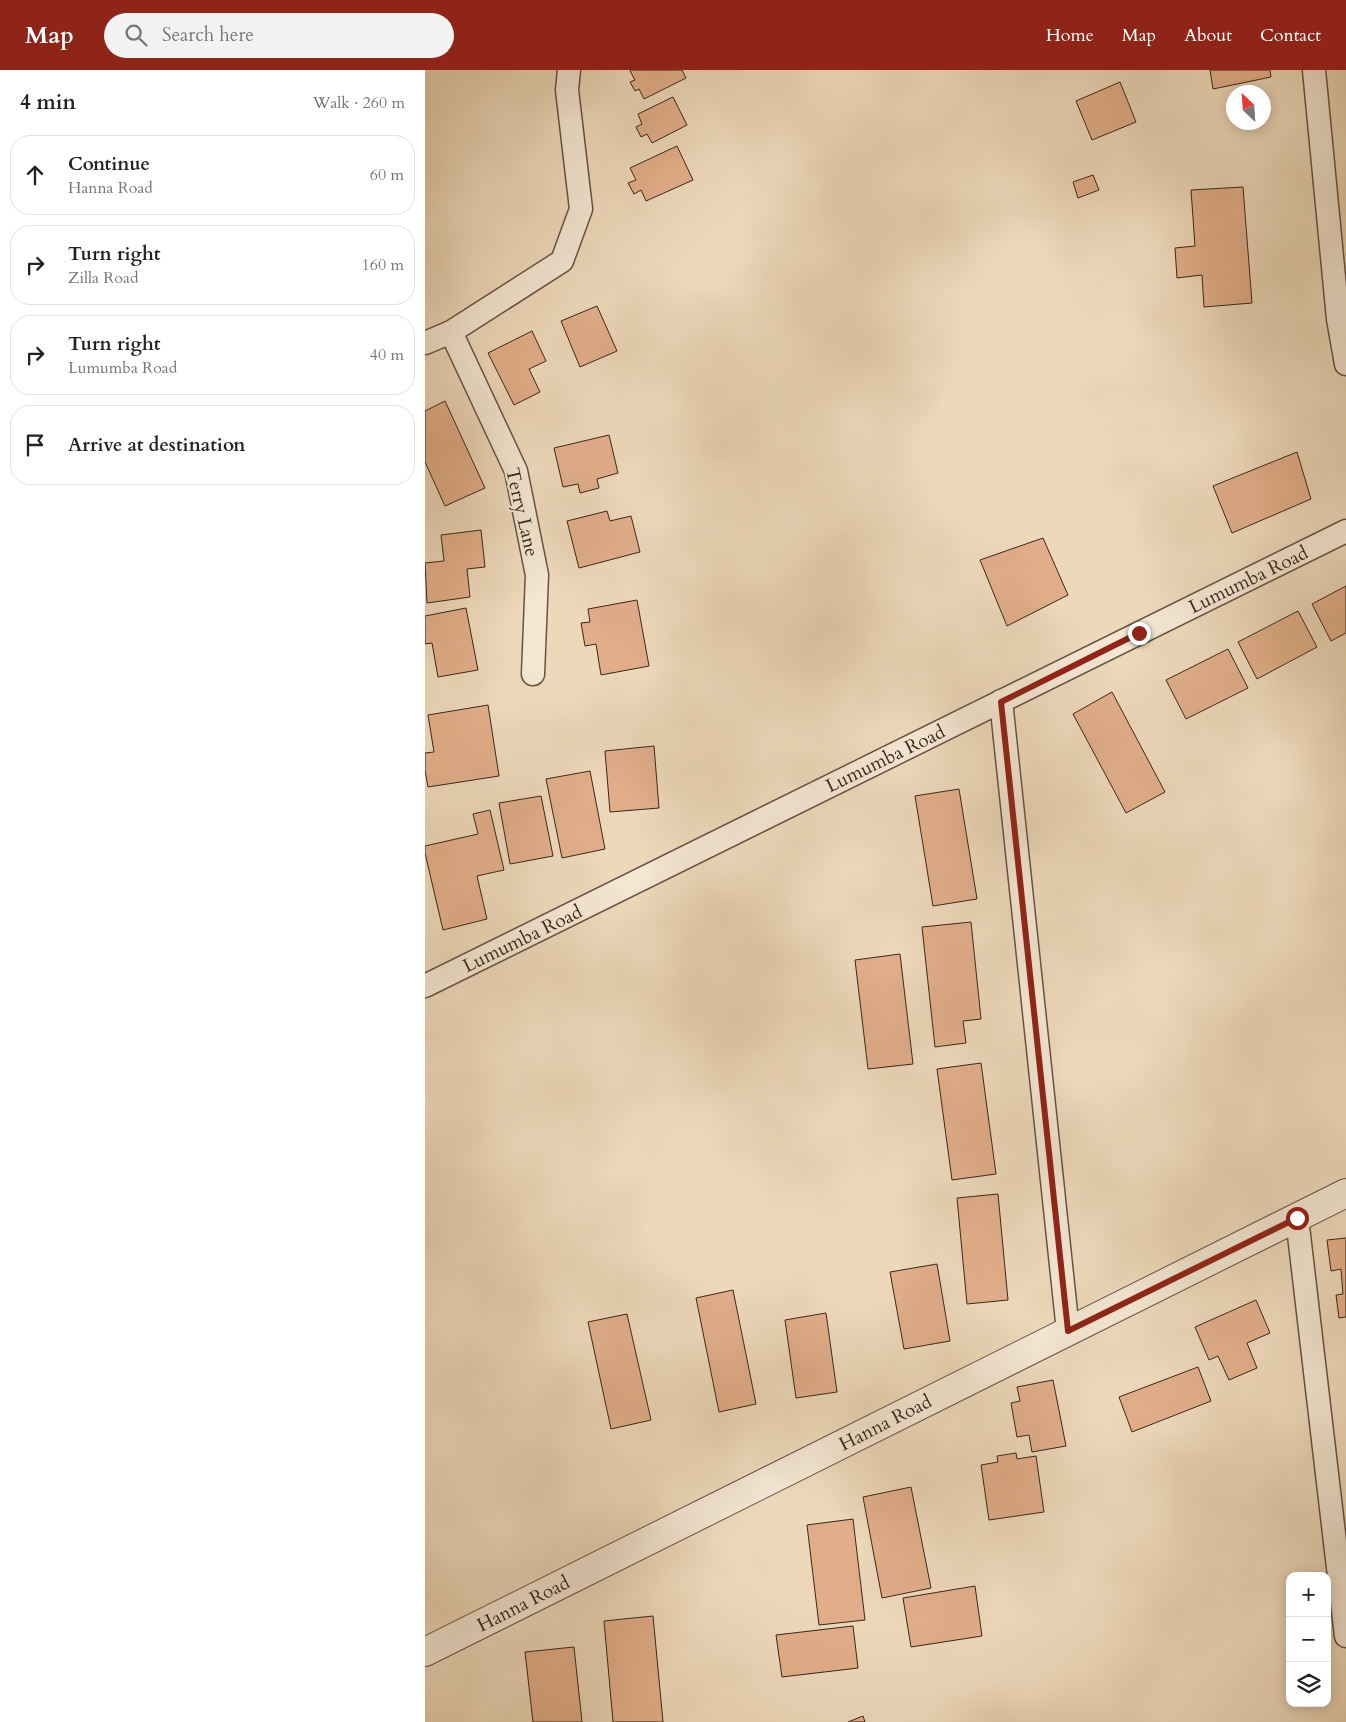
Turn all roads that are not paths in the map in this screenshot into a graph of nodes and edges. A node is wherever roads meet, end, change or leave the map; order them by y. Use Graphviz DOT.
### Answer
graph roads {
  1 [pos="569,70"];
  2 [pos="1314,70"];
  3 [pos="451,332"];
  4 [pos="425,343"];
  5 [pos="1346,364"];
  6 [pos="1346,531"];
  7 [pos="533,674"];
  8 [pos="1001,702"];
  9 [pos="425,986"];
  10 [pos="1346,1193"];
  11 [pos="1297,1218"];
  12 [pos="1068,1331"];
  13 [pos="1346,1636"];
  14 [pos="425,1652"];
  1 -- 3 [label="street"];
  2 -- 5 [label="street"];
  3 -- 4 [label="street"];
  3 -- 7 [label="street, Terry Lane"];
  6 -- 8 [label="street, Lumumba Road"];
  8 -- 9 [label="street, Lumumba Road"];
  8 -- 12 [label="street"];
  10 -- 11 [label="street, Hanna Road"];
  11 -- 12 [label="street, Hanna Road"];
  11 -- 13 [label="street"];
  12 -- 14 [label="street, Hanna Road"];
}
